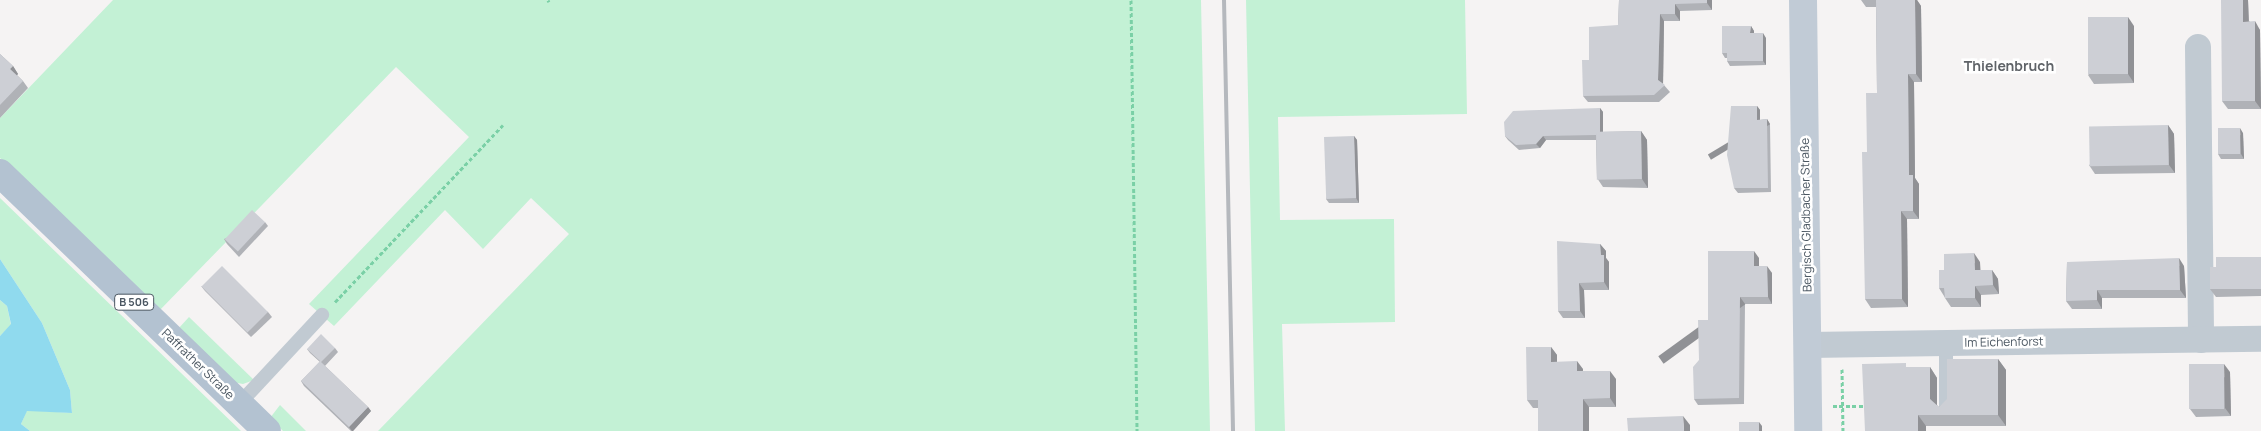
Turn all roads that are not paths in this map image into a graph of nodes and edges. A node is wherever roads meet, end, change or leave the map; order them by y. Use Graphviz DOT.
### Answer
graph roads {
  1 [pos="1803,0"];
  2 [pos="2198,47"];
  3 [pos="0,173"];
  4 [pos="322,315"];
  5 [pos="2261,339"];
  6 [pos="2201,340"];
  7 [pos="1946,343"];
  8 [pos="1808,345"];
  9 [pos="239,404"];
  10 [pos="1946,409"];
  11 [pos="267,431"];
  12 [pos="1808,431"];
  1 -- 8 [label="main road, Bergisch Gladbacher Straße"];
  2 -- 6 [label="street"];
  3 -- 9 [label="main road, Paffrather Straße / B 506"];
  4 -- 9 [label="lane"];
  5 -- 6 [label="street, Im Eichenforst"];
  6 -- 7 [label="street, Im Eichenforst"];
  7 -- 8 [label="street, Im Eichenforst"];
  7 -- 10 [label="lane"];
  8 -- 12 [label="main road, Bergisch Gladbacher Straße"];
  9 -- 11 [label="main road, Paffrather Straße / B 506"];
}
